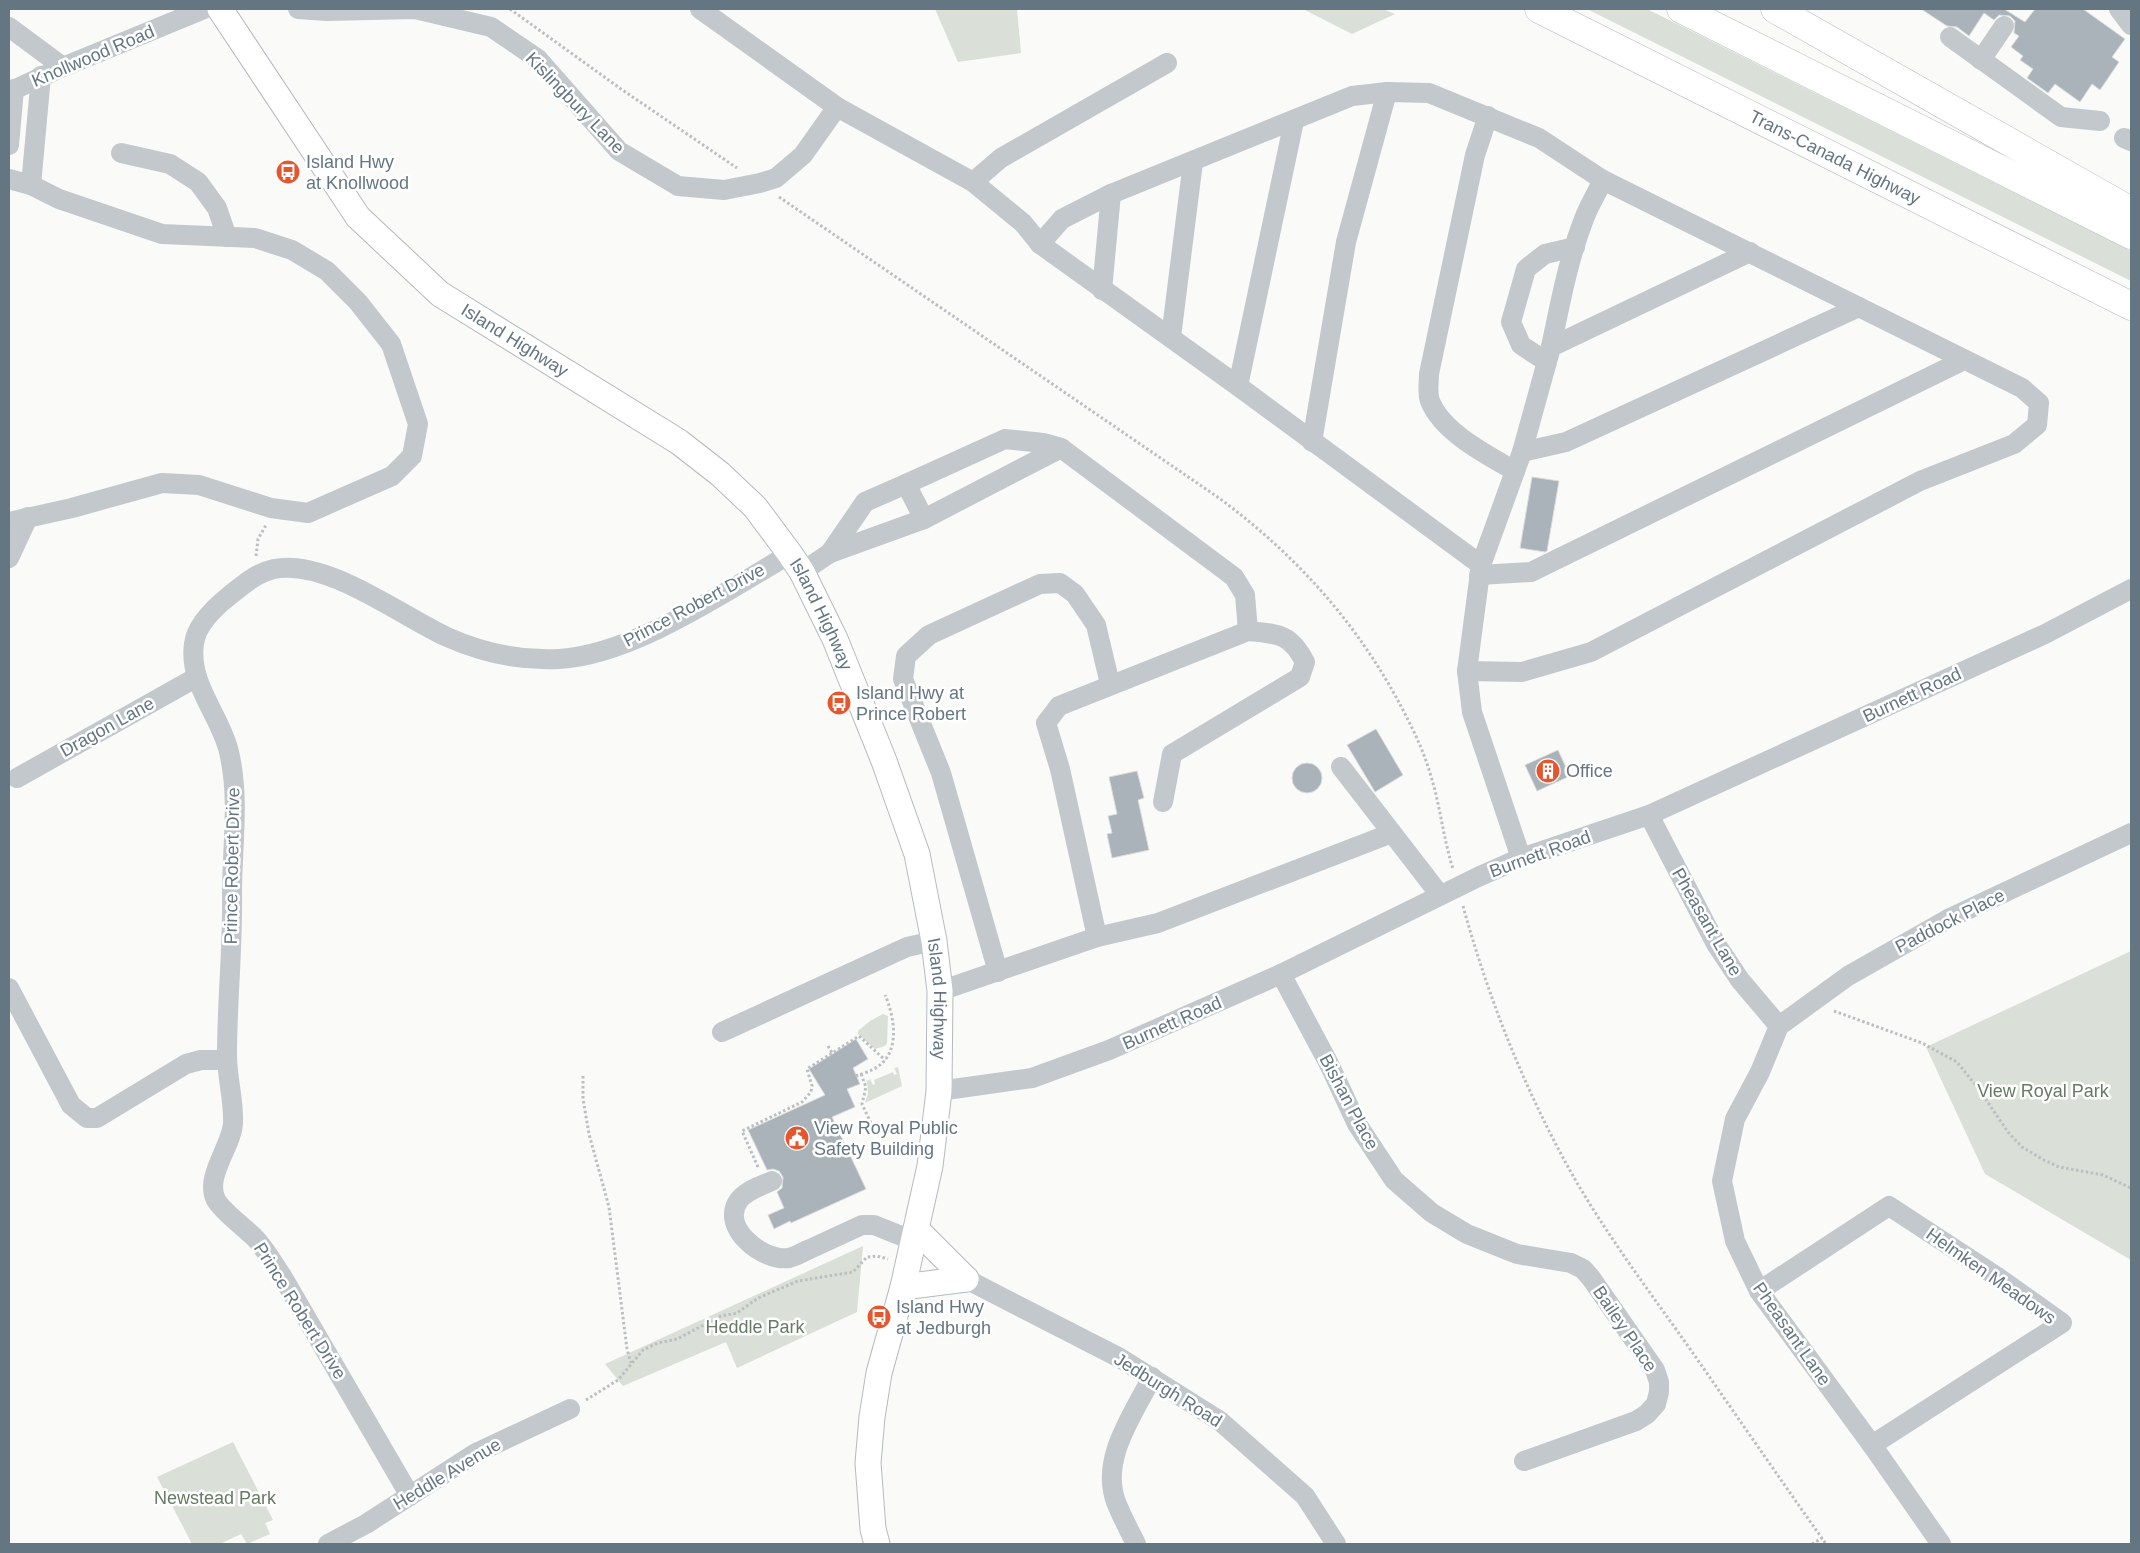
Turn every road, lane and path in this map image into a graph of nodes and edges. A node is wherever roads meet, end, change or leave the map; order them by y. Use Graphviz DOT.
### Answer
graph roads {
  1 [pos="204,9"];
  2 [pos="220,9"];
  3 [pos="298,9"];
  4 [pos="700,9"];
  5 [pos="1539,9"];
  6 [pos="1681,9"];
  7 [pos="1775,9"];
  8 [pos="2004,26"];
  9 [pos="9,27"];
  10 [pos="1950,37"];
  11 [pos="1981,60"];
  12 [pos="1167,64"];
  13 [pos="63,67"];
  14 [pos="41,76"];
  15 [pos="12,91"];
  16 [pos="1387,92"];
  17 [pos="837,107"];
  18 [pos="1488,116"];
  19 [pos="1294,120"];
  20 [pos="2100,122"];
  21 [pos="9,144"];
  22 [pos="121,153"];
  23 [pos="1193,162"];
  24 [pos="9,178"];
  25 [pos="1603,180"];
  26 [pos="973,182"];
  27 [pos="31,185"];
  28 [pos="1112,194"];
  29 [pos="2131,211"];
  30 [pos="2131,235"];
  31 [pos="227,237"];
  32 [pos="1040,244"];
  33 [pos="1575,247"];
  34 [pos="1750,252"];
  35 [pos="1102,290"];
  36 [pos="2131,306"];
  37 [pos="1858,308"];
  38 [pos="1171,337"];
  39 [pos="1549,355"];
  40 [pos="1964,360"];
  41 [pos="1238,386"];
  42 [pos="1312,442"];
  43 [pos="1061,448"];
  44 [pos="1522,452"];
  45 [pos="1515,472"];
  46 [pos="906,484"];
  47 [pos="270,508"];
  48 [pos="924,519"];
  49 [pos="18,520"];
  50 [pos="830,553"];
  51 [pos="9,558"];
  52 [pos="796,563"];
  53 [pos="1480,570"];
  54 [pos="257,576"];
  55 [pos="2131,589"];
  56 [pos="1248,631"];
  57 [pos="1467,671"];
  58 [pos="197,677"];
  59 [pos="1110,684"];
  60 [pos="1341,767"];
  61 [pos="17,778"];
  62 [pos="1163,802"];
  63 [pos="1648,815"];
  64 [pos="1392,833"];
  65 [pos="2131,833"];
  66 [pos="1521,858"];
  67 [pos="1440,895"];
  68 [pos="1097,937"];
  69 [pos="934,941"];
  70 [pos="998,972"];
  71 [pos="1282,974"];
  72 [pos="9,988"];
  73 [pos="940,991"];
  74 [pos="885,995"];
  75 [pos="1812,1001"];
  76 [pos="1780,1026"];
  77 [pos="722,1032"];
  78 [pos="828,1046"];
  79 [pos="832,1053"];
  80 [pos="227,1060"];
  81 [pos="885,1060"];
  82 [pos="861,1074"];
  83 [pos="583,1076"];
  84 [pos="856,1076"];
  85 [pos="940,1092"];
  86 [pos="876,1134"];
  87 [pos="753,1157"];
  88 [pos="772,1181"];
  89 [pos="2131,1188"];
  90 [pos="1517,1254"];
  91 [pos="910,1256"];
  92 [pos="966,1278"];
  93 [pos="1759,1291"];
  94 [pos="631,1364"];
  95 [pos="1152,1377"];
  96 [pos="570,1409"];
  97 [pos="1872,1445"];
  98 [pos="1524,1461"];
  99 [pos="410,1496"];
  100 [pos="1822,1538"];
  101 [pos="328,1544"];
  102 [pos="877,1544"];
  103 [pos="1136,1544"];
  104 [pos="1336,1544"];
  105 [pos="1812,1544"];
  106 [pos="1941,1544"];
  1 -- 13 [label="street, Knollwood Road"];
  2 -- 52 [label="main road, Island Highway"];
  3 -- 17 [label="street, Kislingbury Lane"];
  4 -- 17 [label="street"];
  5 -- 36 [label="highway, Trans-Canada Highway"];
  6 -- 30 [label="highway"];
  7 -- 29 [label="highway"];
  8 -- 11 [label="street"];
  9 -- 13 [label="street"];
  10 -- 11 [label="street"];
  11 -- 20 [label="street"];
  12 -- 26 [label="street"];
  13 -- 14 [label="street, Knollwood Road"];
  14 -- 15 [label="street, Knollwood Road"];
  14 -- 27 [label="street"];
  15 -- 21 [label="street"];
  16 -- 18 [label="street"];
  16 -- 19 [label="street"];
  16 -- 42 [label="street"];
  17 -- 26 [label="street"];
  18 -- 25 [label="street"];
  18 -- 45 [label="street"];
  19 -- 23 [label="street"];
  19 -- 41 [label="street"];
  22 -- 31 [label="street"];
  23 -- 28 [label="street"];
  23 -- 38 [label="street"];
  24 -- 27 [label="street"];
  25 -- 33 [label="street"];
  25 -- 34 [label="street"];
  26 -- 32 [label="street"];
  27 -- 31 [label="street"];
  28 -- 32 [label="street"];
  28 -- 35 [label="street"];
  31 -- 47 [label="street"];
  32 -- 35 [label="street"];
  33 -- 39 [label="street"];
  33 -- 39 [label="street"];
  34 -- 37 [label="street"];
  34 -- 39 [label="street"];
  35 -- 38 [label="street"];
  37 -- 40 [label="street"];
  37 -- 44 [label="street"];
  38 -- 41 [label="street"];
  39 -- 44 [label="street"];
  40 -- 53 [label="street"];
  40 -- 57 [label="street"];
  41 -- 42 [label="street"];
  42 -- 53 [label="street"];
  43 -- 46 [label="street"];
  43 -- 48 [label="street"];
  43 -- 56 [label="street"];
  44 -- 45 [label="street"];
  45 -- 53 [label="street"];
  46 -- 48 [label="street"];
  46 -- 50 [label="street"];
  47 -- 49 [label="street"];
  47 -- 54 [label="path"];
  48 -- 50 [label="street"];
  49 -- 51 [label="street"];
  50 -- 52 [label="street, Prince Robert Drive"];
  52 -- 54 [label="street, Prince Robert Drive"];
  52 -- 69 [label="main road, Island Highway"];
  53 -- 57 [label="street"];
  54 -- 58 [label="street, Prince Robert Drive"];
  55 -- 63 [label="street, Burnett Road"];
  56 -- 59 [label="street"];
  56 -- 62 [label="street"];
  57 -- 66 [label="street"];
  58 -- 61 [label="street, Dragon Lane"];
  58 -- 80 [label="street, Prince Robert Drive"];
  59 -- 68 [label="street"];
  59 -- 70 [label="street"];
  60 -- 64 [label="street"];
  63 -- 66 [label="street, Burnett Road"];
  63 -- 76 [label="street, Pheasant Lane"];
  64 -- 67 [label="street"];
  64 -- 68 [label="street"];
  65 -- 75 [label="street, Paddock Place"];
  66 -- 67 [label="street, Burnett Road"];
  67 -- 71 [label="street, Burnett Road"];
  68 -- 70 [label="street"];
  69 -- 73 [label="main road, Island Highway"];
  69 -- 77 [label="street"];
  70 -- 73 [label="street"];
  71 -- 85 [label="street, Burnett Road"];
  71 -- 90 [label="street, Bishan Place"];
  72 -- 80 [label="street"];
  73 -- 85 [label="main road, Island Highway"];
  74 -- 81 [label="path"];
  75 -- 76 [label="street, Paddock Place"];
  75 -- 89 [label="path"];
  76 -- 93 [label="street, Pheasant Lane"];
  78 -- 79 [label="path"];
  79 -- 81 [label="path"];
  79 -- 87 [label="path"];
  80 -- 99 [label="street, Prince Robert Drive"];
  81 -- 82 [label="path"];
  82 -- 84 [label="path"];
  82 -- 86 [label="path"];
  83 -- 94 [label="path"];
  85 -- 91 [label="main road, Island Highway"];
  88 -- 91 [label="street"];
  90 -- 98 [label="street, Bailey Place"];
  91 -- 92 [label="main road"];
  91 -- 92 [label="main road"];
  91 -- 94 [label="path"];
  91 -- 102 [label="main road, Island Highway"];
  92 -- 95 [label="street, Jedburgh Road"];
  93 -- 97 [label="street, Pheasant Lane"];
  93 -- 97 [label="street, Helmken Meadows"];
  94 -- 96 [label="path"];
  95 -- 103 [label="street"];
  95 -- 104 [label="street, Jedburgh Road"];
  96 -- 99 [label="street, Heddle Avenue"];
  97 -- 106 [label="street, Pheasant Lane"];
  99 -- 101 [label="street, Heddle Avenue"];
  100 -- 105 [label="path"];
}
